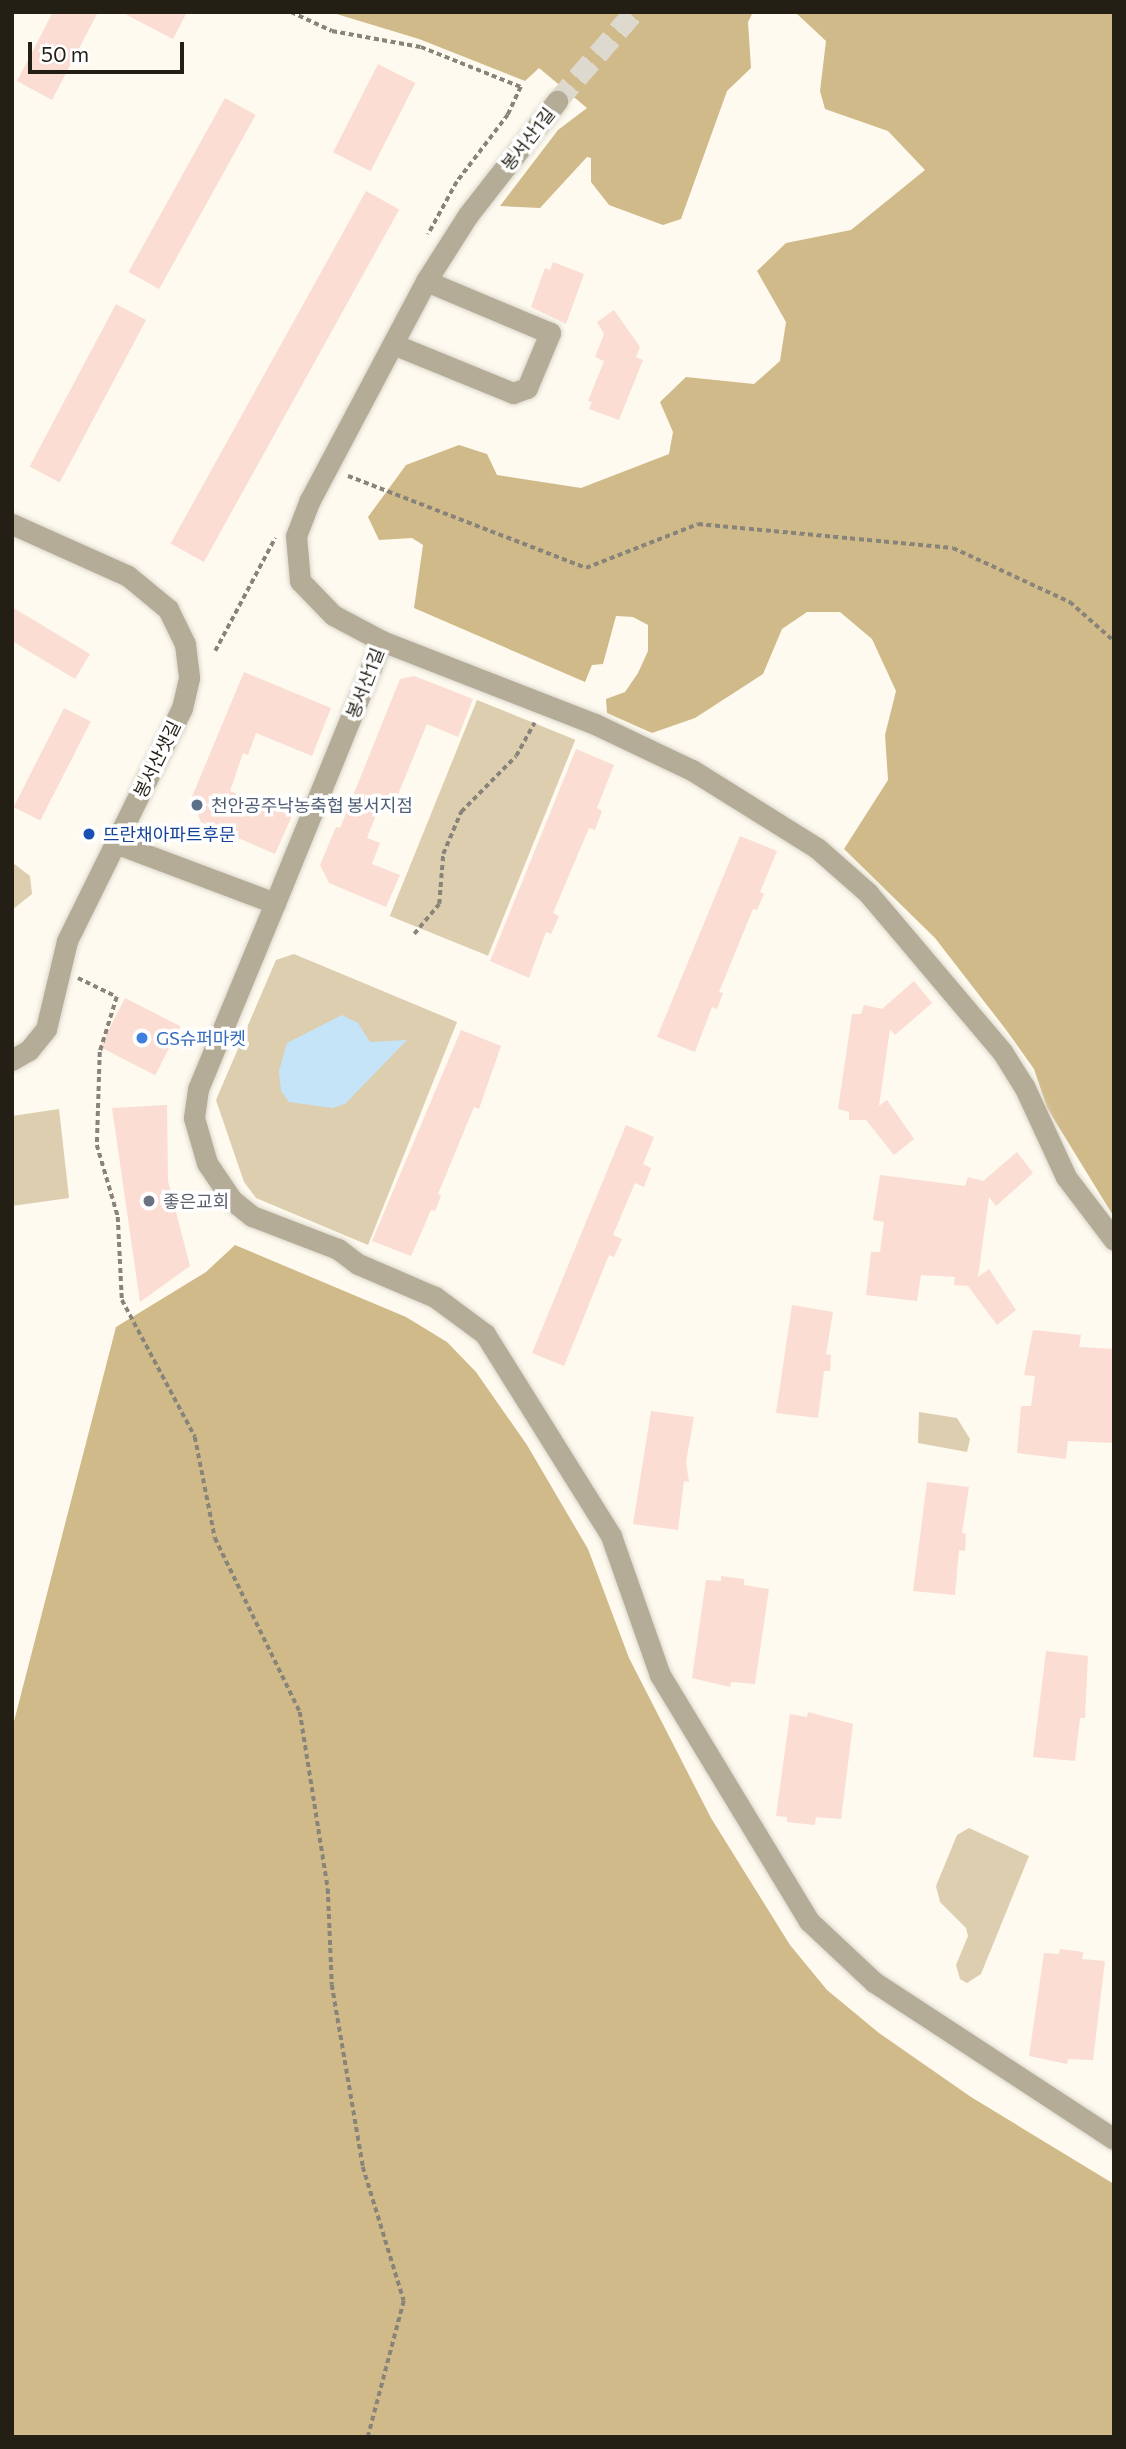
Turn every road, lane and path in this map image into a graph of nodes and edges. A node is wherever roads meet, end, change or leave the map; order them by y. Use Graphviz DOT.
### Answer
graph roads {
  1 [pos="291,12"];
  2 [pos="520,87"];
  3 [pos="557,101"];
  4 [pos="426,281"];
  5 [pos="393,344"];
  6 [pos="348,476"];
  7 [pos="12,524"];
  8 [pos="382,641"];
  9 [pos="1114,641"];
  10 [pos="537,714"];
  11 [pos="115,843"];
  12 [pos="275,903"];
  13 [pos="414,934"];
  14 [pos="76,976"];
  15 [pos="12,1060"];
  16 [pos="1114,1240"];
  17 [pos="1114,2139"];
  18 [pos="368,2437"];
  1 -- 2 [label="path"];
  3 -- 4 [label="street, 봉서산1길"];
  4 -- 5 [label="street, 봉서산1길"];
  4 -- 5 [label="street"];
  5 -- 8 [label="street, 봉서산1길"];
  6 -- 9 [label="path"];
  7 -- 11 [label="street, 봉서산샛길"];
  8 -- 12 [label="street, 봉서산1길"];
  8 -- 16 [label="street"];
  10 -- 13 [label="path"];
  11 -- 12 [label="street"];
  11 -- 15 [label="street, 봉서산샛길"];
  12 -- 17 [label="street, 봉서산1길"];
  14 -- 18 [label="path"];
}
